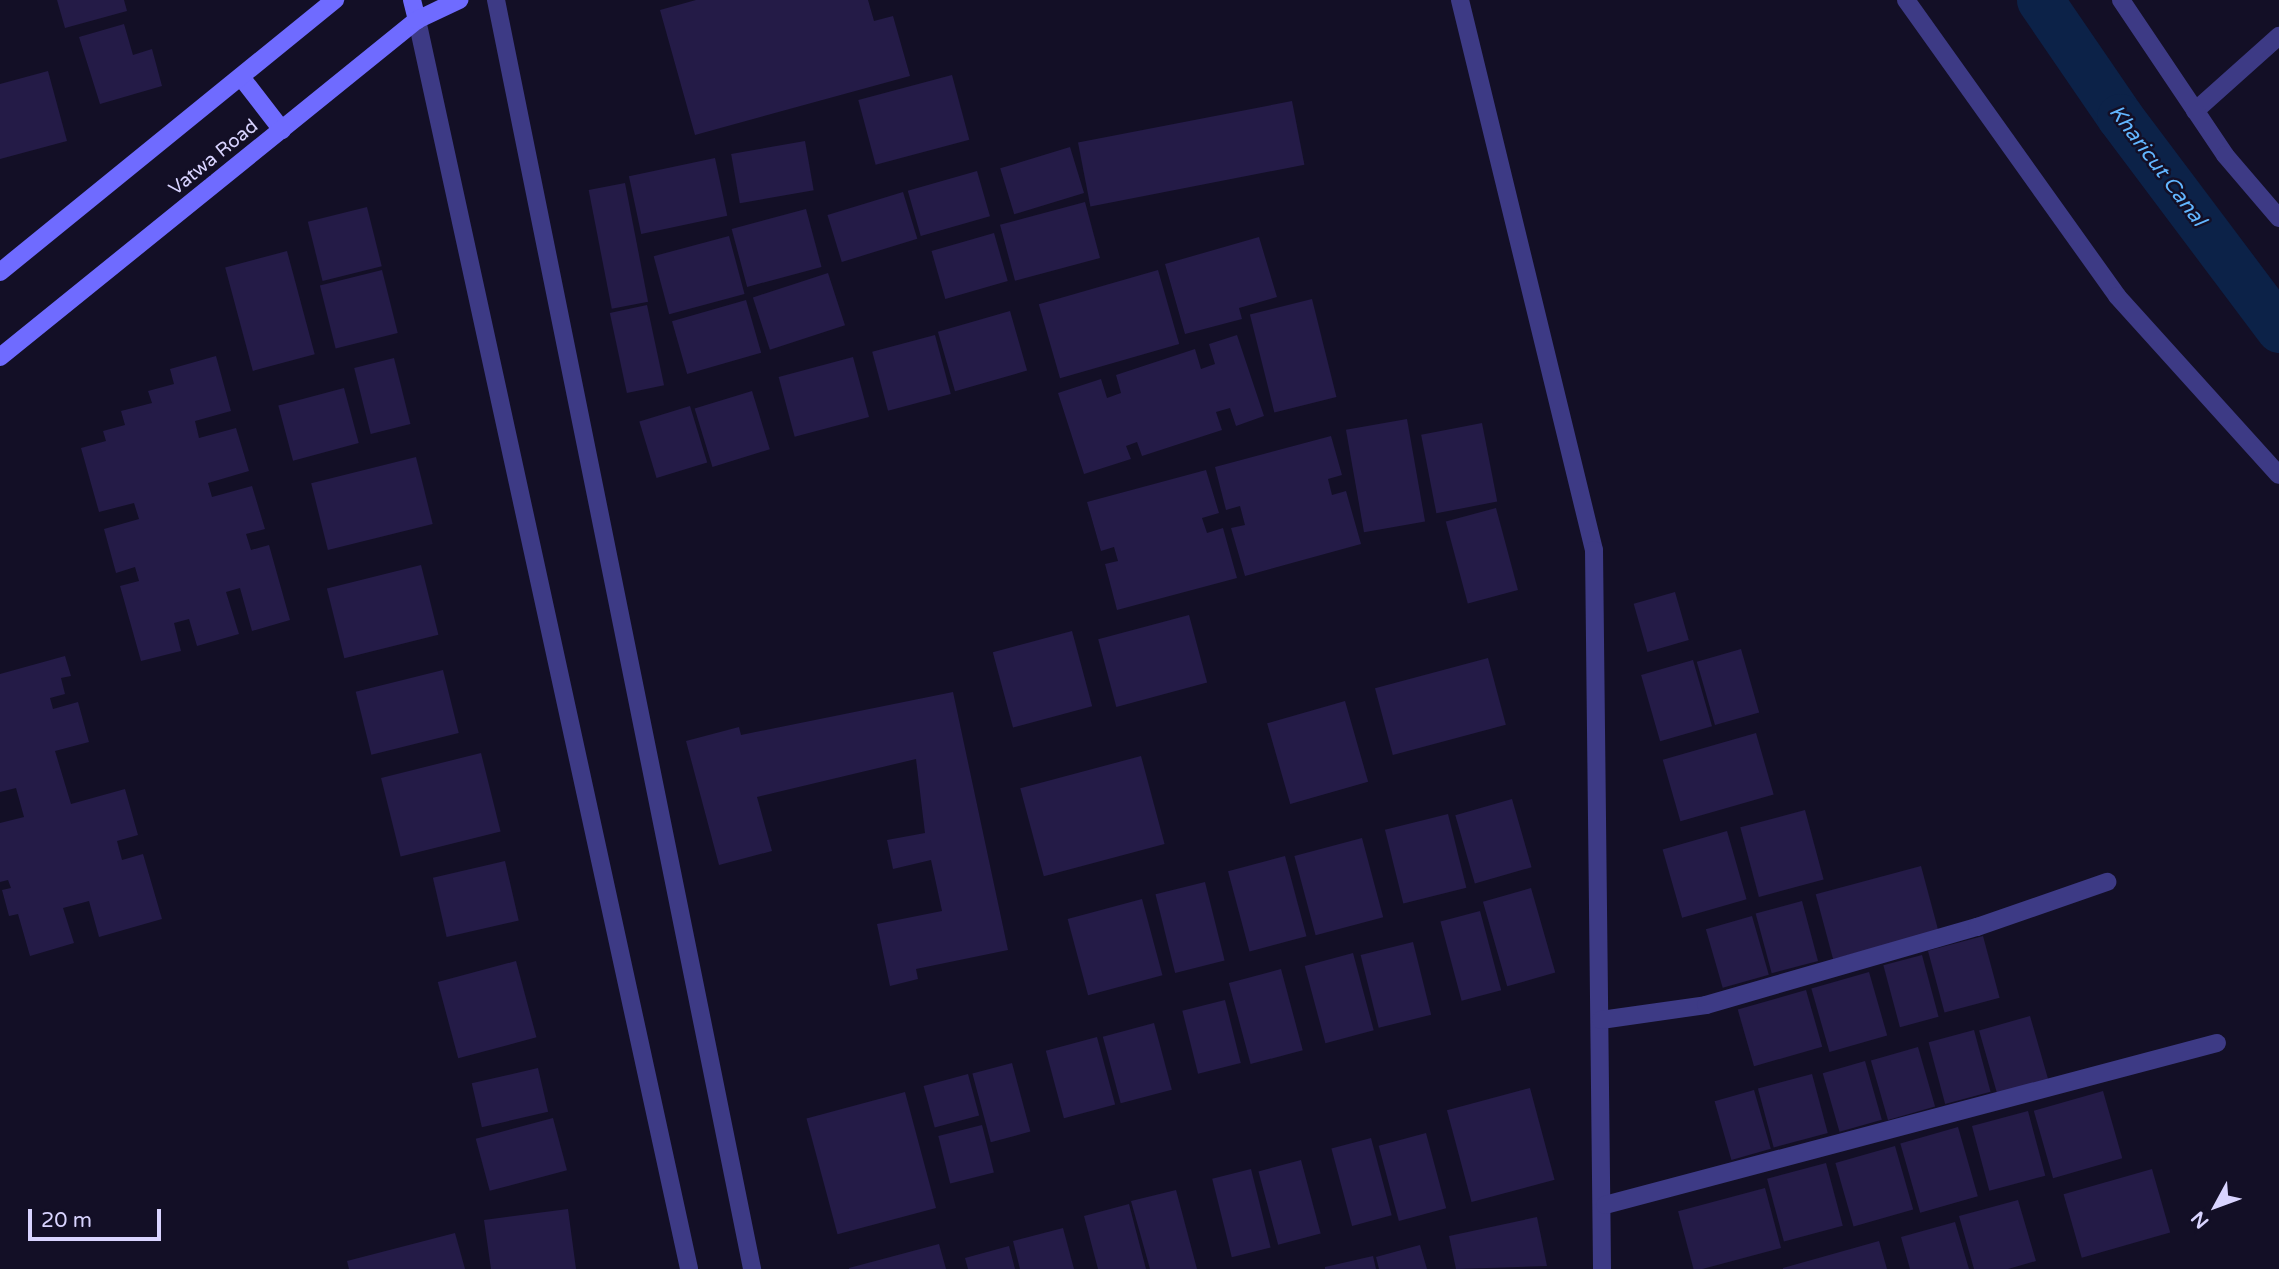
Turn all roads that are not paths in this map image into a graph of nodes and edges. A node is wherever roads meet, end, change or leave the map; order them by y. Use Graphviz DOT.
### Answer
graph roads {
  1 [pos="335,0"];
  2 [pos="412,0"];
  3 [pos="459,0"];
  4 [pos="496,0"];
  5 [pos="1460,0"];
  6 [pos="1906,0"];
  7 [pos="2121,0"];
  8 [pos="417,20"];
  9 [pos="2279,36"];
  10 [pos="241,77"];
  11 [pos="2195,111"];
  12 [pos="282,130"];
  13 [pos="2279,218"];
  14 [pos="0,272"];
  15 [pos="0,357"];
  16 [pos="2279,475"];
  17 [pos="2107,881"];
  18 [pos="1601,1020"];
  19 [pos="2217,1043"];
  20 [pos="1605,1205"];
  21 [pos="689,1269"];
  22 [pos="752,1269"];
  23 [pos="1602,1269"];
  1 -- 10 [label="main road"];
  2 -- 8 [label="main road"];
  3 -- 8 [label="main road, Vatwa Road"];
  4 -- 22 [label="street"];
  5 -- 18 [label="street"];
  6 -- 16 [label="street"];
  7 -- 11 [label="street"];
  8 -- 12 [label="main road, Vatwa Road"];
  8 -- 21 [label="street"];
  9 -- 11 [label="street"];
  10 -- 12 [label="main road"];
  10 -- 14 [label="main road"];
  11 -- 13 [label="street"];
  12 -- 15 [label="main road, Vatwa Road"];
  17 -- 18 [label="street"];
  18 -- 20 [label="street"];
  19 -- 20 [label="street"];
  20 -- 23 [label="street"];
}
